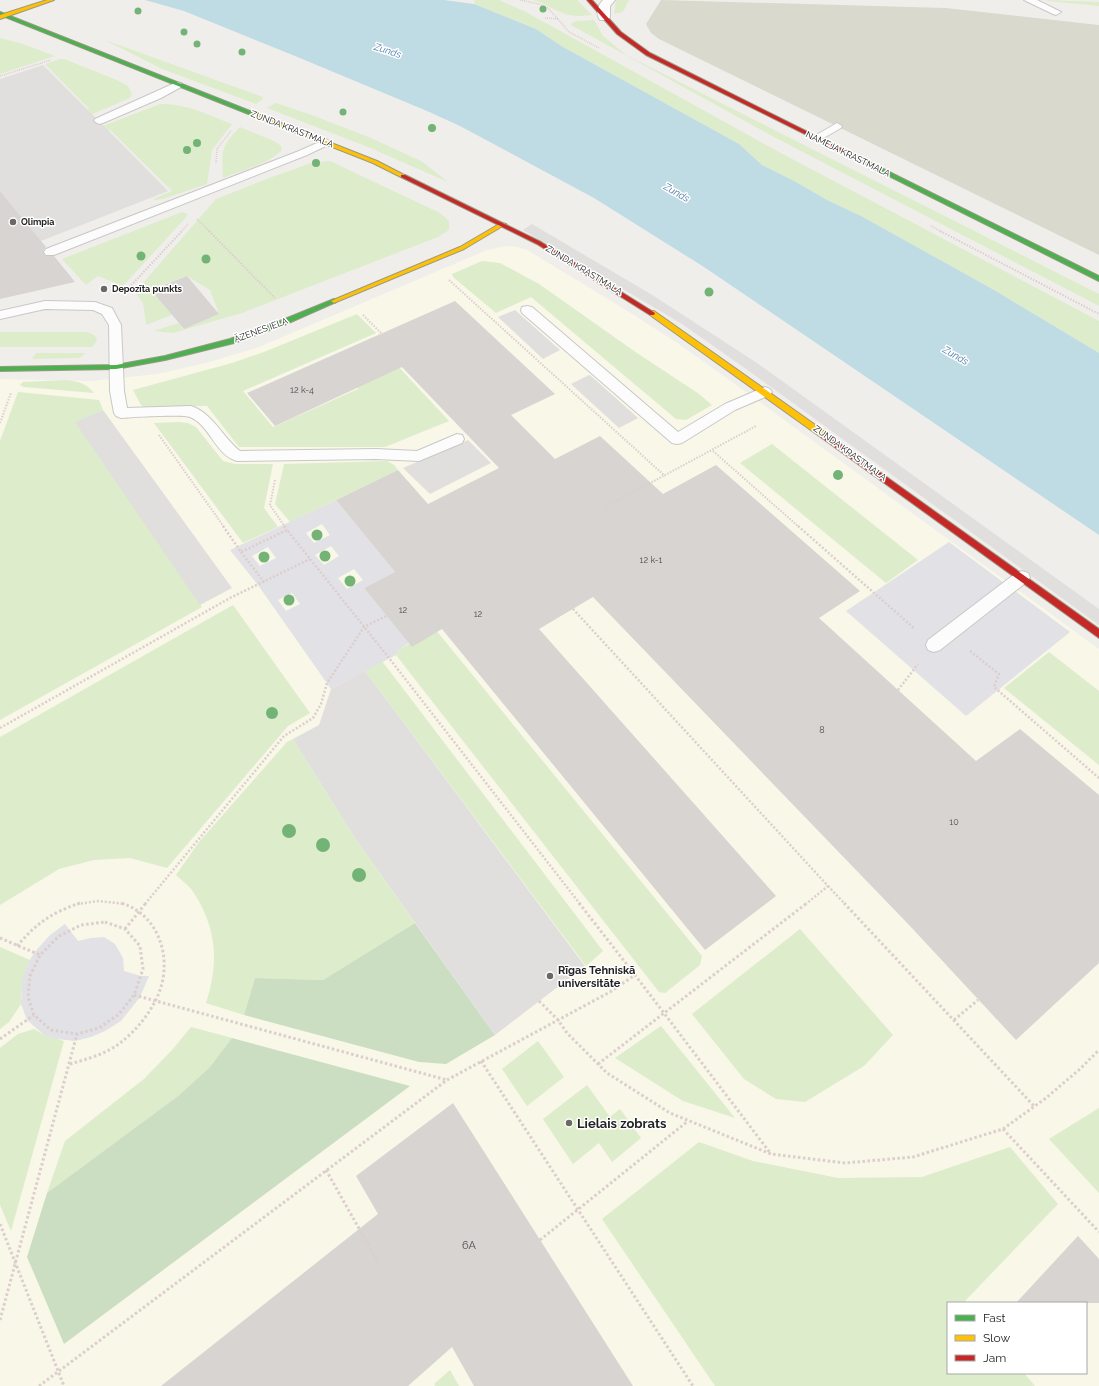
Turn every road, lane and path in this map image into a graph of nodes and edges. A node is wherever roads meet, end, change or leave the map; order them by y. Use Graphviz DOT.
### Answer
graph roads {
  1 [pos="52,0"];
  2 [pos="520,0"];
  3 [pos="590,0"];
  4 [pos="609,0"];
  5 [pos="1029,0"];
  6 [pos="1056,12"];
  7 [pos="2,15"];
  8 [pos="604,17"];
  9 [pos="545,18"];
  10 [pos="559,19"];
  11 [pos="569,32"];
  12 [pos="42,63"];
  13 [pos="0,76"];
  14 [pos="177,85"];
  15 [pos="250,113"];
  16 [pos="99,120"];
  17 [pos="837,126"];
  18 [pos="816,138"];
  19 [pos="326,142"];
  20 [pos="211,190"];
  21 [pos="195,216"];
  22 [pos="503,224"];
  23 [pos="50,252"];
  24 [pos="1099,279"];
  25 [pos="449,280"];
  26 [pos="121,296"];
  27 [pos="276,299"];
  28 [pos="359,310"];
  29 [pos="527,310"];
  30 [pos="0,315"];
  31 [pos="381,333"];
  32 [pos="116,367"];
  33 [pos="0,369"];
  34 [pos="765,392"];
  35 [pos="756,426"];
  36 [pos="157,432"];
  37 [pos="457,439"];
  38 [pos="713,451"];
  39 [pos="280,455"];
  40 [pos="665,476"];
  41 [pos="604,508"];
  42 [pos="287,530"];
  43 [pos="241,552"];
  44 [pos="310,559"];
  45 [pos="1022,577"];
  46 [pos="264,582"];
  47 [pos="573,609"];
  48 [pos="386,616"];
  49 [pos="364,627"];
  50 [pos="948,634"];
  51 [pos="1099,634"];
  52 [pos="934,645"];
  53 [pos="898,690"];
  54 [pos="0,728"];
  55 [pos="1099,778"];
  56 [pos="828,886"];
  57 [pos="140,911"];
  58 [pos="125,929"];
  59 [pos="0,938"];
  60 [pos="17,946"];
  61 [pos="40,956"];
  62 [pos="635,975"];
  63 [pos="134,996"];
  64 [pos="978,1000"];
  65 [pos="155,1001"];
  66 [pos="539,1002"];
  67 [pos="664,1013"];
  68 [pos="34,1015"];
  69 [pos="558,1020"];
  70 [pos="954,1020"];
  71 [pos="77,1034"];
  72 [pos="0,1039"];
  73 [pos="1099,1050"];
  74 [pos="481,1061"];
  75 [pos="70,1064"];
  76 [pos="598,1064"];
  77 [pos="447,1080"];
  78 [pos="1034,1106"];
  79 [pos="688,1121"];
  80 [pos="1003,1129"];
  81 [pos="771,1154"];
  82 [pos="326,1170"];
  83 [pos="577,1209"];
  84 [pos="0,1224"];
  85 [pos="1099,1232"];
  86 [pos="540,1240"];
  87 [pos="16,1262"];
  88 [pos="378,1262"];
  89 [pos="0,1320"];
  90 [pos="58,1372"];
  91 [pos="39,1386"];
  92 [pos="64,1386"];
  93 [pos="693,1386"];
  1 -- 7 [label="street"];
  2 -- 10 [label="path"];
  3 -- 8 [label="street, NAMEJA KRASTMALA"];
  4 -- 8 [label="street"];
  5 -- 6 [label="lane"];
  7 -- 14 [label="street, ZUNDA KRASTMALA"];
  8 -- 18 [label="street, NAMEJA KRASTMALA"];
  9 -- 10 [label="path"];
  10 -- 11 [label="path"];
  12 -- 13 [label="path"];
  14 -- 15 [label="street, ZUNDA KRASTMALA"];
  14 -- 16 [label="lane"];
  15 -- 19 [label="street, ZUNDA KRASTMALA"];
  15 -- 20 [label="path"];
  17 -- 18 [label="lane"];
  18 -- 24 [label="street, NAMEJA KRASTMALA"];
  19 -- 20 [label="lane"];
  19 -- 22 [label="street, ZUNDA KRASTMALA"];
  20 -- 21 [label="path"];
  20 -- 23 [label="lane"];
  21 -- 26 [label="path"];
  21 -- 27 [label="path"];
  22 -- 32 [label="street, ĀZENES IELA"];
  22 -- 34 [label="street, ZUNDA KRASTMALA"];
  25 -- 40 [label="path"];
  28 -- 31 [label="path"];
  29 -- 34 [label="lane"];
  30 -- 32 [label="lane"];
  32 -- 33 [label="street, ĀZENES IELA"];
  32 -- 39 [label="lane"];
  34 -- 45 [label="street, ZUNDA KRASTMALA"];
  35 -- 38 [label="path"];
  36 -- 43 [label="path"];
  37 -- 39 [label="lane"];
  38 -- 40 [label="path"];
  38 -- 52 [label="path"];
  39 -- 42 [label="path"];
  40 -- 41 [label="path"];
  42 -- 43 [label="path"];
  42 -- 44 [label="path"];
  43 -- 46 [label="path"];
  44 -- 46 [label="path"];
  44 -- 49 [label="path"];
  45 -- 50 [label="lane"];
  45 -- 51 [label="street, ZUNDA KRASTMALA"];
  46 -- 54 [label="path"];
  47 -- 56 [label="path"];
  48 -- 49 [label="path"];
  49 -- 57 [label="path"];
  49 -- 62 [label="path"];
  50 -- 52 [label="lane"];
  50 -- 55 [label="path"];
  52 -- 53 [label="path"];
  56 -- 67 [label="path"];
  56 -- 70 [label="path"];
  57 -- 58 [label="path"];
  57 -- 60 [label="path"];
  57 -- 65 [label="path"];
  58 -- 61 [label="path"];
  58 -- 63 [label="path"];
  59 -- 60 [label="path"];
  60 -- 61 [label="path"];
  61 -- 68 [label="path"];
  62 -- 67 [label="path"];
  62 -- 69 [label="path"];
  63 -- 65 [label="path"];
  63 -- 71 [label="path"];
  64 -- 70 [label="path"];
  65 -- 75 [label="path"];
  65 -- 77 [label="path"];
  66 -- 69 [label="path"];
  67 -- 76 [label="path"];
  67 -- 81 [label="path"];
  68 -- 71 [label="path"];
  68 -- 72 [label="path"];
  69 -- 74 [label="path"];
  69 -- 76 [label="path"];
  70 -- 78 [label="path"];
  71 -- 75 [label="path"];
  73 -- 78 [label="path"];
  74 -- 77 [label="path"];
  74 -- 83 [label="path"];
  75 -- 87 [label="path"];
  76 -- 79 [label="path"];
  77 -- 82 [label="path"];
  78 -- 80 [label="path"];
  79 -- 81 [label="path"];
  79 -- 83 [label="path"];
  80 -- 81 [label="path"];
  80 -- 85 [label="path"];
  82 -- 88 [label="path"];
  82 -- 90 [label="path"];
  83 -- 86 [label="path"];
  83 -- 93 [label="path"];
  84 -- 87 [label="path"];
  87 -- 89 [label="path"];
  87 -- 90 [label="path"];
  90 -- 91 [label="path"];
  90 -- 92 [label="path"];
}
